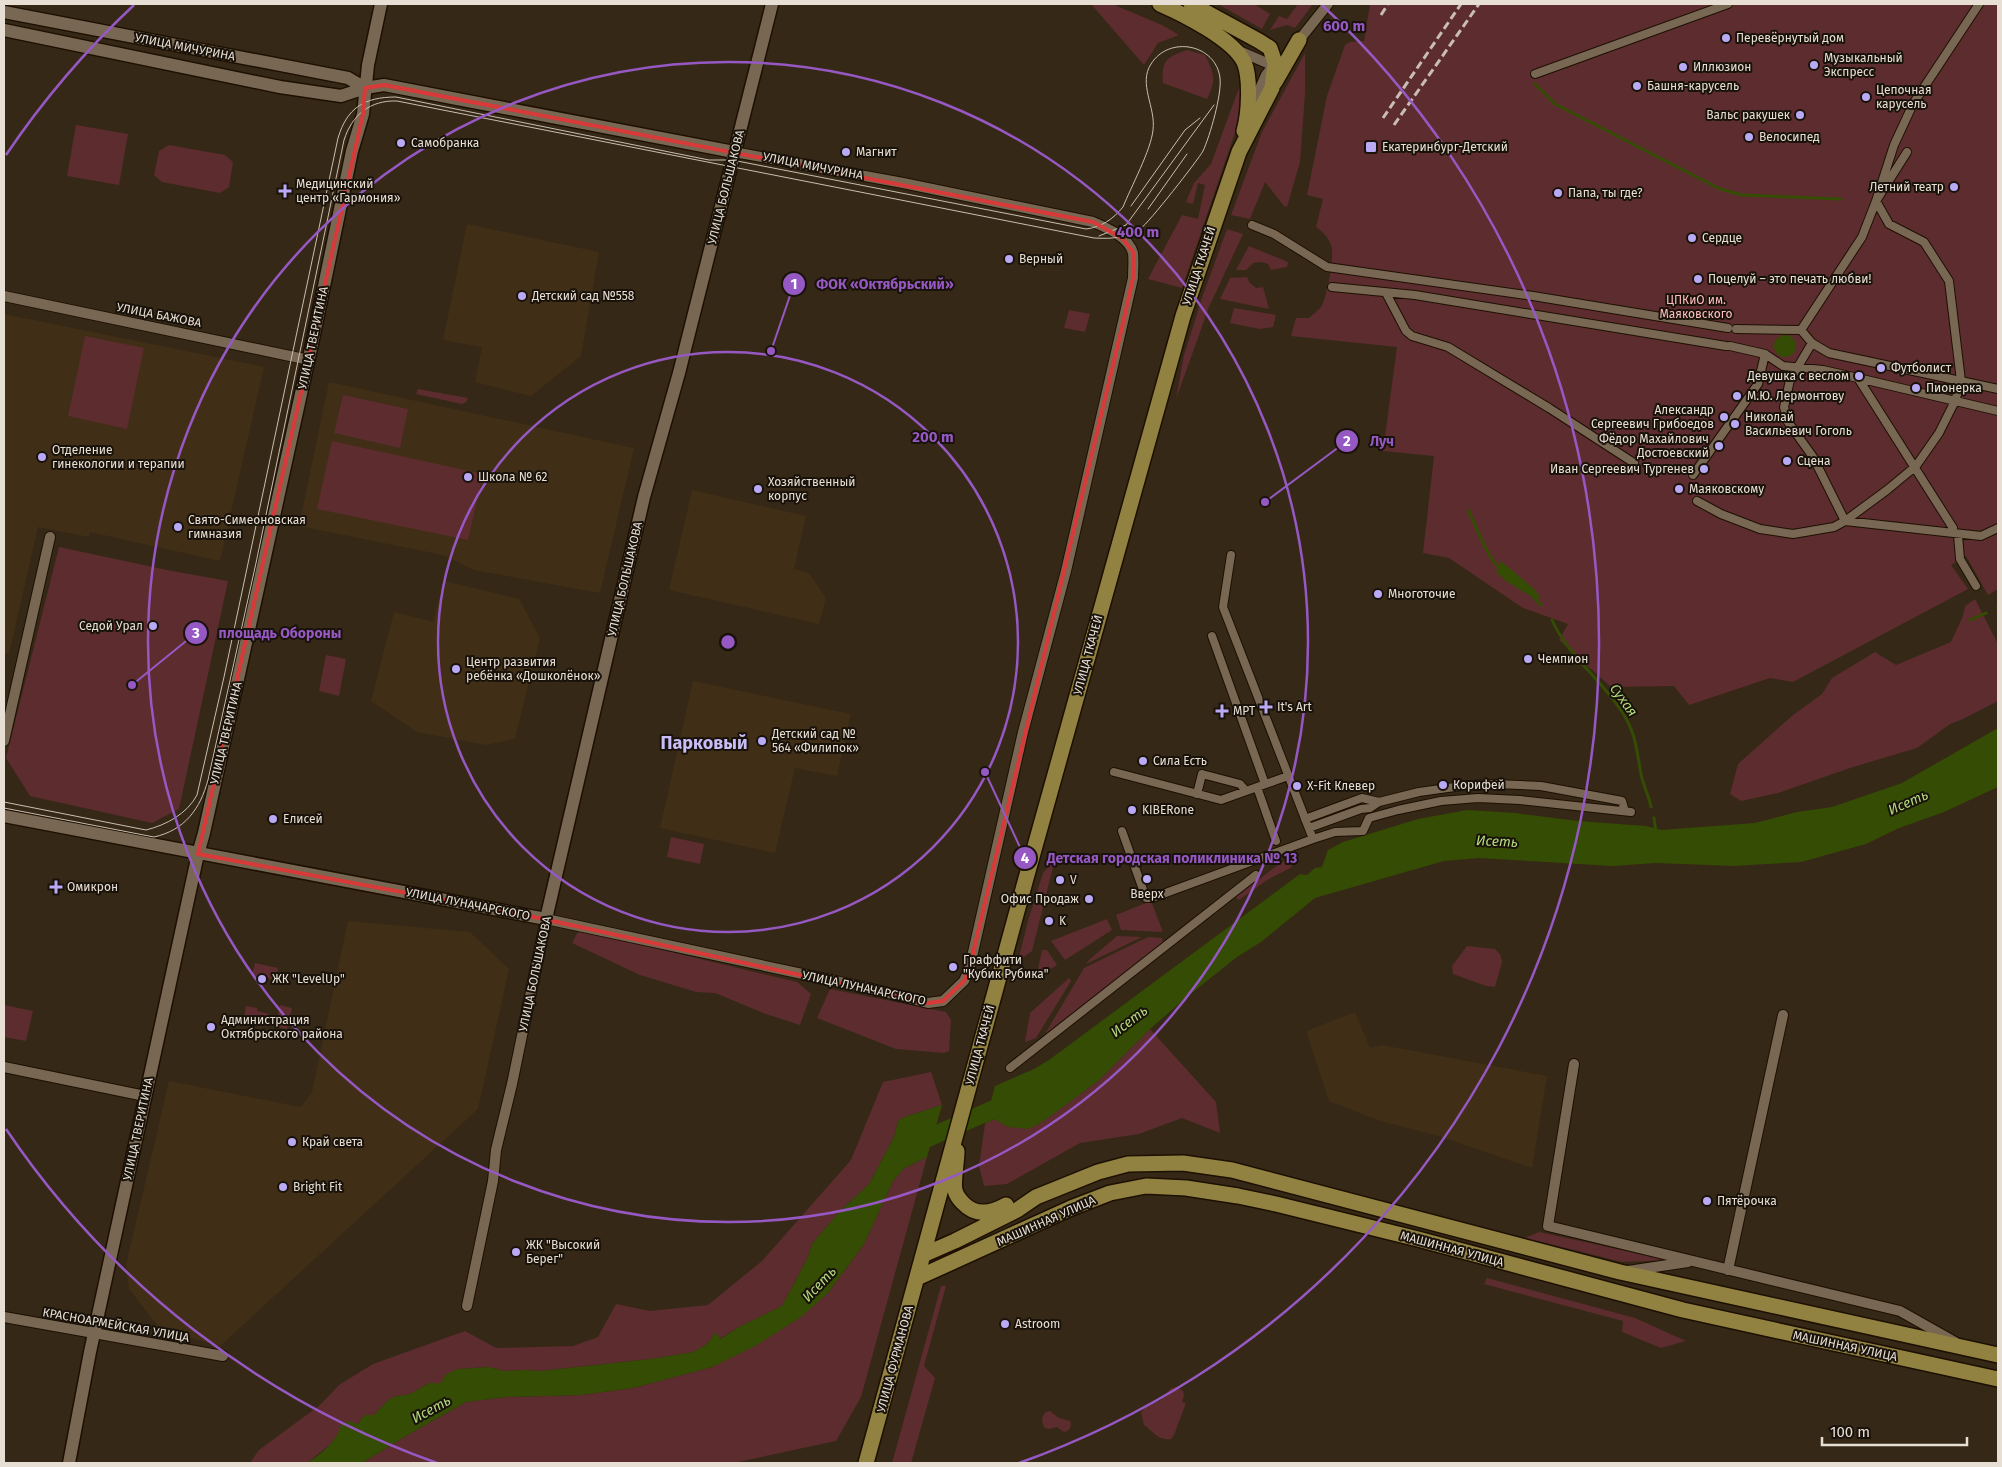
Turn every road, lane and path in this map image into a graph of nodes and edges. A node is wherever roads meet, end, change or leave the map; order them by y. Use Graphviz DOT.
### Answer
graph roads {
  1 [pos="381,4"];
  2 [pos="772,4"];
  3 [pos="1160,4"];
  4 [pos="1191,4"];
  5 [pos="1328,4"];
  6 [pos="1728,4"];
  7 [pos="1979,4"];
  8 [pos="4,12"];
  9 [pos="4,30"];
  10 [pos="1299,40"];
  11 [pos="1259,41"];
  12 [pos="1232,47"];
  13 [pos="1275,63"];
  14 [pos="1535,74"];
  15 [pos="364,88"];
  16 [pos="1272,88"];
  17 [pos="1248,115"];
  18 [pos="734,152"];
  19 [pos="1239,152"];
  20 [pos="1907,152"];
  21 [pos="1876,201"];
  22 [pos="1252,225"];
  23 [pos="1332,287"];
  24 [pos="1386,293"];
  25 [pos="4,296"];
  26 [pos="1801,330"];
  27 [pos="1812,343"];
  28 [pos="1765,354"];
  29 [pos="309,360"];
  30 [pos="1798,366"];
  31 [pos="1858,378"];
  32 [pos="1962,381"];
  33 [pos="1998,389"];
  34 [pos="1956,401"];
  35 [pos="1998,410"];
  36 [pos="1634,463"];
  37 [pos="1916,466"];
  38 [pos="1693,475"];
  39 [pos="1697,501"];
  40 [pos="1845,521"];
  41 [pos="1953,528"];
  42 [pos="1998,528"];
  43 [pos="1958,535"];
  44 [pos="50,537"];
  45 [pos="1232,555"];
  46 [pos="1976,586"];
  47 [pos="1212,636"];
  48 [pos="4,741"];
  49 [pos="1114,772"];
  50 [pos="1288,776"];
  51 [pos="1265,784"];
  52 [pos="1256,788"];
  53 [pos="1246,791"];
  54 [pos="1197,794"];
  55 [pos="1379,802"];
  56 [pos="4,816"];
  57 [pos="1305,819"];
  58 [pos="1309,828"];
  59 [pos="1122,831"];
  60 [pos="1313,839"];
  61 [pos="1276,841"];
  62 [pos="198,854"];
  63 [pos="1256,875"];
  64 [pos="546,919"];
  65 [pos="956,990"];
  66 [pos="1783,1015"];
  67 [pos="1574,1064"];
  68 [pos="4,1067"];
  69 [pos="1010,1068"];
  70 [pos="145,1096"];
  71 [pos="949,1180"];
  72 [pos="1036,1197"];
  73 [pos="923,1254"];
  74 [pos="1694,1261"];
  75 [pos="1728,1270"];
  76 [pos="1620,1272"];
  77 [pos="917,1278"];
  78 [pos="467,1306"];
  79 [pos="4,1317"];
  80 [pos="95,1333"];
  81 [pos="1965,1348"];
  82 [pos="1998,1355"];
  83 [pos="223,1356"];
  84 [pos="1998,1379"];
  85 [pos="69,1463"];
  86 [pos="866,1463"];
  1 -- 15 [label="street, УЛИЦА ТВЕРИТИНА"];
  2 -- 18 [label="street, УЛИЦА БОЛЬШАКОВА"];
  3 -- 12 [label="main road"];
  4 -- 11 [label="main road"];
  5 -- 10 [label="street"];
  6 -- 14 [label="street"];
  7 -- 21 [label="street"];
  8 -- 15 [label="street, УЛИЦА МИЧУРИНА"];
  9 -- 15 [label="street, УЛИЦА МИЧУРИНА"];
  10 -- 11 [label="main road"];
  10 -- 13 [label="street"];
  10 -- 16 [label="main road"];
  11 -- 13 [label="main road"];
  12 -- 13 [label="street"];
  12 -- 17 [label="main road"];
  13 -- 16 [label="main road, УЛИЦА ТКАЧЕЙ"];
  13 -- 17 [label="street"];
  15 -- 18 [label="street, УЛИЦА МИЧУРИНА"];
  15 -- 29 [label="street, УЛИЦА ТВЕРИТИНА"];
  16 -- 19 [label="main road, УЛИЦА ТКАЧЕЙ"];
  17 -- 19 [label="main road"];
  18 -- 64 [label="street, УЛИЦА БОЛЬШАКОВА"];
  18 -- 65 [label="street, УЛИЦА МИЧУРИНА"];
  19 -- 71 [label="main road, УЛИЦА ТКАЧЕЙ"];
  20 -- 21 [label="street"];
  21 -- 26 [label="street"];
  21 -- 32 [label="street"];
  22 -- 26 [label="street"];
  23 -- 24 [label="street"];
  24 -- 28 [label="street"];
  24 -- 36 [label="street"];
  25 -- 29 [label="street, УЛИЦА БАЖОВА"];
  26 -- 27 [label="street"];
  27 -- 30 [label="street"];
  27 -- 32 [label="street"];
  28 -- 30 [label="street"];
  28 -- 38 [label="street"];
  29 -- 62 [label="street, УЛИЦА ТВЕРИТИНА"];
  30 -- 31 [label="street"];
  30 -- 40 [label="street"];
  31 -- 34 [label="street"];
  31 -- 37 [label="street"];
  32 -- 33 [label="street"];
  32 -- 34 [label="street"];
  34 -- 35 [label="street"];
  34 -- 37 [label="street"];
  37 -- 40 [label="street"];
  37 -- 41 [label="street"];
  39 -- 40 [label="street"];
  40 -- 43 [label="street"];
  42 -- 43 [label="street"];
  43 -- 46 [label="street"];
  44 -- 48 [label="street"];
  45 -- 50 [label="street"];
  47 -- 51 [label="street"];
  49 -- 54 [label="street"];
  50 -- 51 [label="street"];
  50 -- 57 [label="street"];
  51 -- 52 [label="street"];
  52 -- 53 [label="street"];
  52 -- 61 [label="street"];
  53 -- 54 [label="street"];
  53 -- 54 [label="street"];
  55 -- 57 [label="street"];
  55 -- 58 [label="street"];
  55 -- 60 [label="street"];
  56 -- 62 [label="street, УЛИЦА ЛУНАЧАРСКОГО"];
  57 -- 58 [label="street"];
  58 -- 60 [label="street"];
  59 -- 60 [label="street"];
  62 -- 64 [label="street, УЛИЦА ЛУНАЧАРСКОГО"];
  62 -- 70 [label="street, УЛИЦА ТВЕРИТИНА"];
  63 -- 69 [label="street"];
  64 -- 65 [label="street, УЛИЦА ЛУНАЧАРСКОГО"];
  64 -- 78 [label="street, УЛИЦА БОЛЬШАКОВА"];
  66 -- 75 [label="street"];
  67 -- 74 [label="street"];
  68 -- 70 [label="street"];
  70 -- 80 [label="street, УЛИЦА ТВЕРИТИНА"];
  71 -- 72 [label="main road"];
  71 -- 73 [label="main road"];
  72 -- 73 [label="main road, МАШИННАЯ УЛИЦА"];
  72 -- 76 [label="main road, МАШИННАЯ УЛИЦА"];
  73 -- 77 [label="main road, УЛИЦА ФУРМАНОВА"];
  74 -- 75 [label="street"];
  74 -- 76 [label="street"];
  75 -- 81 [label="street"];
  76 -- 81 [label="main road, МАШИННАЯ УЛИЦА"];
  77 -- 84 [label="main road, МАШИННАЯ УЛИЦА"];
  77 -- 86 [label="main road, УЛИЦА ФУРМАНОВА"];
  79 -- 80 [label="street, КРАСНОАРМЕЙСКАЯ УЛИЦА"];
  80 -- 83 [label="street, КРАСНОАРМЕЙСКАЯ УЛИЦА"];
  80 -- 85 [label="street, УЛИЦА ТВЕРИТИНА"];
  81 -- 82 [label="main road, МАШИННАЯ УЛИЦА"];
}
